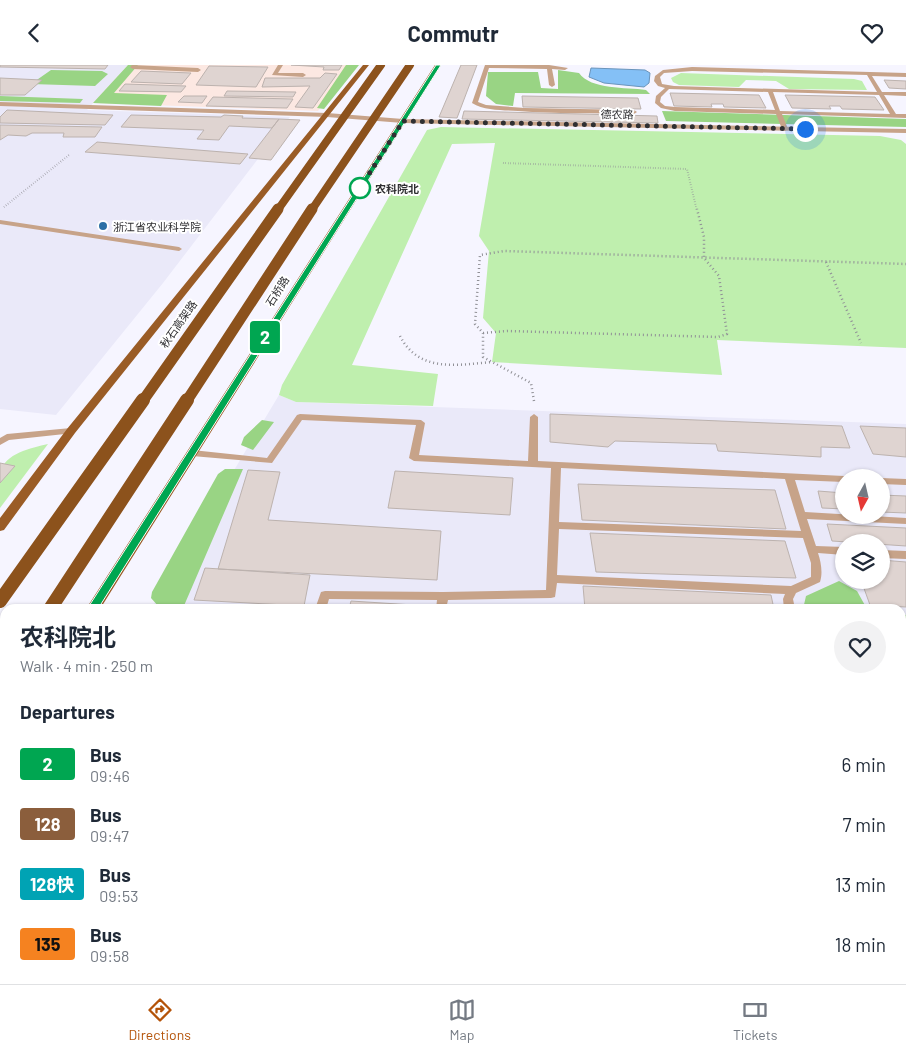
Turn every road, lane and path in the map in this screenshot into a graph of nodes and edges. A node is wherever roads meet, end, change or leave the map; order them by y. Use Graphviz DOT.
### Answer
graph roads {
  1 [pos="135,65"];
  2 [pos="281,65"];
  3 [pos="366,65"];
  4 [pos="381,65"];
  5 [pos="410,65"];
  6 [pos="438,65"];
  7 [pos="758,65"];
  8 [pos="506,66"];
  9 [pos="549,67"];
  10 [pos="565,68"];
  11 [pos="198,70"];
  12 [pos="760,71"];
  13 [pos="869,74"];
  14 [pos="303,75"];
  15 [pos="906,75"];
  16 [pos="552,85"];
  17 [pos="668,87"];
  18 [pos="770,91"];
  19 [pos="881,94"];
  20 [pos="906,94"];
  21 [pos="0,104"];
  22 [pos="634,112"];
  23 [pos="778,112"];
  24 [pos="328,115"];
  25 [pos="894,116"];
  26 [pos="906,116"];
  27 [pos="403,121"];
  28 [pos="785,129"];
  29 [pos="905,133"];
  30 [pos="69,155"];
  31 [pos="503,163"];
  32 [pos="0,211"];
  33 [pos="0,222"];
  34 [pos="179,249"];
  35 [pos="704,258"];
  36 [pos="826,262"];
  37 [pos="906,264"];
  38 [pos="483,333"];
  39 [pos="400,336"];
  40 [pos="861,343"];
  41 [pos="492,362"];
  42 [pos="534,417"];
  43 [pos="71,431"];
  44 [pos="2,438"];
  45 [pos="192,453"];
  46 [pos="533,465"];
  47 [pos="556,466"];
  48 [pos="789,477"];
  49 [pos="835,479"];
  50 [pos="890,481"];
  51 [pos="906,482"];
  52 [pos="801,515"];
  53 [pos="906,521"];
  54 [pos="554,525"];
  55 [pos="0,527"];
  56 [pos="807,535"];
  57 [pos="812,549"];
  58 [pos="835,550"];
  59 [pos="890,554"];
  60 [pos="906,555"];
  61 [pos="552,579"];
  62 [pos="792,590"];
  63 [pos="443,597"];
  64 [pos="0,601"];
  65 [pos="53,604"];
  66 [pos="96,604"];
  67 [pos="322,604"];
  68 [pos="442,604"];
  69 [pos="789,604"];
  1 -- 11 [label="lane"];
  2 -- 14 [label="lane"];
  3 -- 24 [label="main road"];
  4 -- 64 [label="highway, 秋石高架路, bridge"];
  5 -- 65 [label="highway, bridge"];
  6 -- 27 [label="main road, 石桥路"];
  7 -- 12 [label="lane"];
  8 -- 9 [label="lane"];
  8 -- 22 [label="lane"];
  9 -- 10 [label="lane"];
  9 -- 16 [label="lane"];
  12 -- 13 [label="lane"];
  12 -- 17 [label="lane"];
  13 -- 15 [label="lane"];
  13 -- 19 [label="lane"];
  17 -- 18 [label="lane"];
  17 -- 23 [label="lane"];
  18 -- 19 [label="lane"];
  18 -- 23 [label="lane"];
  19 -- 20 [label="lane"];
  19 -- 25 [label="lane"];
  21 -- 24 [label="street, 德农路"];
  23 -- 25 [label="lane"];
  23 -- 28 [label="lane"];
  24 -- 27 [label="street, 德农路"];
  24 -- 43 [label="main road"];
  25 -- 26 [label="lane"];
  27 -- 28 [label="street, 德农路"];
  27 -- 45 [label="main road, 石桥路"];
  28 -- 29 [label="street, 德农路"];
  30 -- 32 [label="path"];
  31 -- 35 [label="path"];
  33 -- 34 [label="lane"];
  35 -- 36 [label="path"];
  35 -- 38 [label="path"];
  35 -- 38 [label="path"];
  36 -- 37 [label="path"];
  36 -- 40 [label="path"];
  38 -- 41 [label="path"];
  39 -- 41 [label="path"];
  41 -- 42 [label="path"];
  42 -- 46 [label="lane"];
  43 -- 44 [label="lane"];
  43 -- 55 [label="main road"];
  45 -- 46 [label="lane"];
  45 -- 66 [label="main road, 石桥路"];
  46 -- 47 [label="lane"];
  47 -- 48 [label="lane"];
  47 -- 54 [label="lane"];
  48 -- 49 [label="lane"];
  48 -- 52 [label="lane"];
  50 -- 51 [label="lane"];
  52 -- 53 [label="lane"];
  52 -- 56 [label="lane"];
  54 -- 56 [label="lane"];
  54 -- 61 [label="lane"];
  56 -- 57 [label="lane"];
  57 -- 58 [label="lane"];
  57 -- 62 [label="lane"];
  59 -- 60 [label="lane"];
  61 -- 62 [label="lane"];
  61 -- 63 [label="lane"];
  62 -- 69 [label="lane"];
  63 -- 67 [label="lane"];
  63 -- 68 [label="lane"];
}
